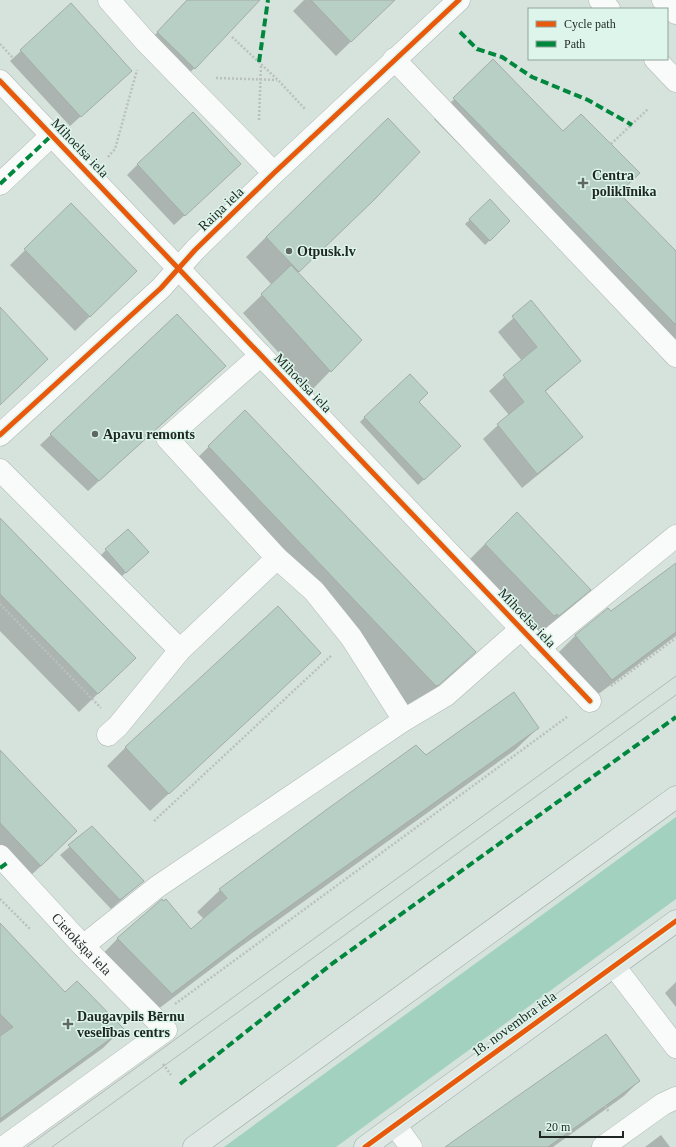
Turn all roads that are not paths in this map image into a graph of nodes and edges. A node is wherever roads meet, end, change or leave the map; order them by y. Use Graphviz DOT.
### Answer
graph roads {
  1 [pos="109,0"];
  2 [pos="459,0"];
  3 [pos="600,0"];
  4 [pos="663,0"];
  5 [pos="608,8"];
  6 [pos="676,13"];
  7 [pos="394,59"];
  8 [pos="656,60"];
  9 [pos="0,81"];
  10 [pos="676,81"];
  11 [pos="51,136"];
  12 [pos="274,173"];
  13 [pos="0,184"];
  14 [pos="178,269"];
  15 [pos="261,356"];
  16 [pos="676,356"];
  17 [pos="0,435"];
  18 [pos="0,470"];
  19 [pos="676,536"];
  20 [pos="277,558"];
  21 [pos="521,629"];
  22 [pos="539,648"];
  23 [pos="180,650"];
  24 [pos="590,701"];
  25 [pos="404,720"];
  26 [pos="113,730"];
  27 [pos="676,797"];
  28 [pos="2,862"];
  29 [pos="676,921"];
  30 [pos="83,946"];
  31 [pos="614,966"];
  32 [pos="676,1047"];
  33 [pos="676,1098"];
  34 [pos="396,1125"];
  35 [pos="4,1147"];
  36 [pos="194,1147"];
  37 [pos="365,1147"];
  38 [pos="411,1147"];
  39 [pos="603,1147"];
  1 -- 12 [label="street"];
  2 -- 7 [label="street, Raiņa iela"];
  3 -- 5 [label="street"];
  4 -- 6 [label="street"];
  7 -- 12 [label="street, Raiņa iela"];
  7 -- 16 [label="street"];
  8 -- 10 [label="street"];
  9 -- 11 [label="street, Mihoelsa iela"];
  11 -- 13 [label="street"];
  11 -- 14 [label="street, Mihoelsa iela"];
  12 -- 14 [label="street, Raiņa iela"];
  14 -- 15 [label="street, Mihoelsa iela"];
  14 -- 17 [label="street, Raiņa iela"];
  15 -- 20 [label="street"];
  15 -- 21 [label="street, Mihoelsa iela"];
  18 -- 23 [label="street"];
  19 -- 22 [label="street"];
  20 -- 23 [label="street"];
  20 -- 25 [label="street"];
  21 -- 22 [label="street, Mihoelsa iela"];
  21 -- 25 [label="street"];
  22 -- 24 [label="street, Mihoelsa iela"];
  23 -- 26 [label="street"];
  25 -- 30 [label="street"];
  27 -- 36 [label="main road"];
  28 -- 30 [label="street, Cietokšņa iela"];
  29 -- 31 [label="main road, 18. novembra iela"];
  30 -- 35 [label="street, Cietokšņa iela"];
  31 -- 32 [label="street"];
  31 -- 34 [label="main road, 18. novembra iela"];
  33 -- 39 [label="street"];
  34 -- 37 [label="main road, 18. novembra iela"];
  34 -- 38 [label="street"];
}
